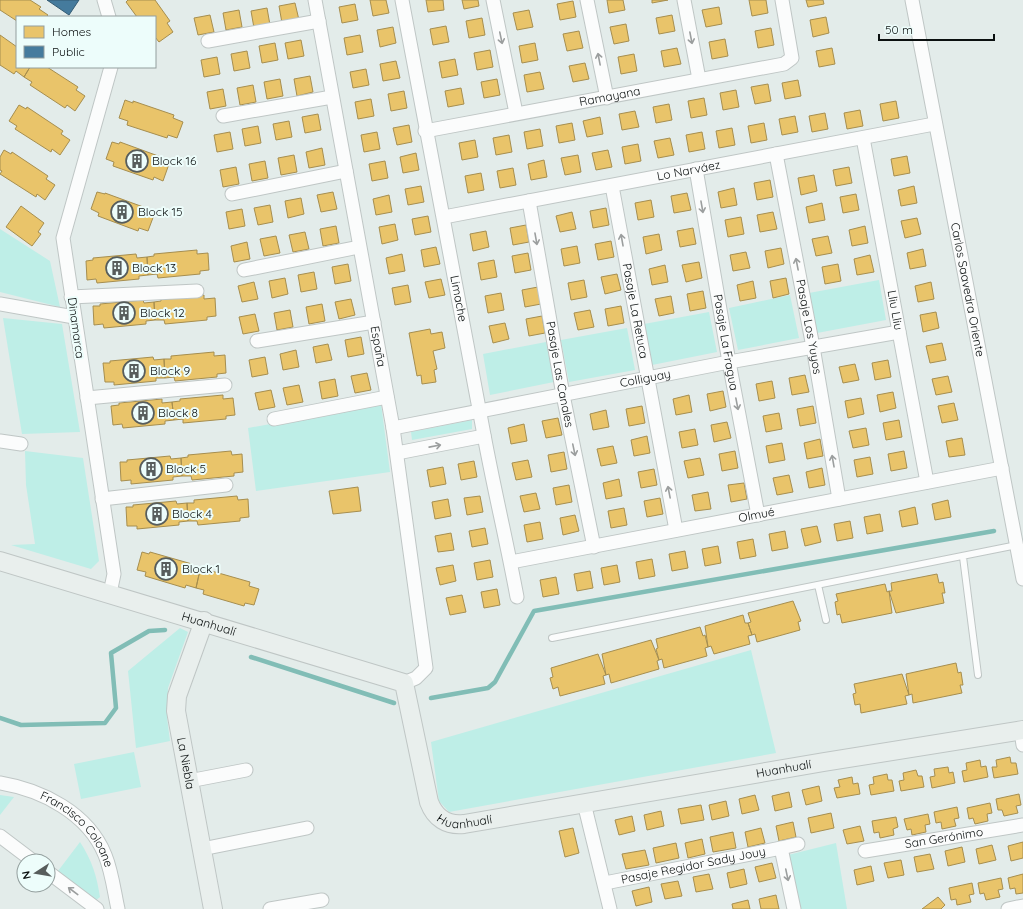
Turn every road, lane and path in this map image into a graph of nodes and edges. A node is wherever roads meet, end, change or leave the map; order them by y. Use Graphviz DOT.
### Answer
graph roads {
  1 [pos="104,0"];
  2 [pos="315,0"];
  3 [pos="402,0"];
  4 [pos="493,0"];
  5 [pos="587,0"];
  6 [pos="684,0"];
  7 [pos="782,0"];
  8 [pos="912,0"];
  9 [pos="109,16"];
  10 [pos="319,21"];
  11 [pos="208,41"];
  12 [pos="111,68"];
  13 [pos="699,79"];
  14 [pos="332,97"];
  15 [pos="607,98"];
  16 [pos="516,113"];
  17 [pos="222,116"];
  18 [pos="934,124"];
  19 [pos="425,131"];
  20 [pos="863,138"];
  21 [pos="776,154"];
  22 [pos="696,169"];
  23 [pos="346,172"];
  24 [pos="612,186"];
  25 [pos="232,194"];
  26 [pos="529,201"];
  27 [pos="444,217"];
  28 [pos="359,247"];
  29 [pos="244,270"];
  30 [pos="197,291"];
  31 [pos="71,297"];
  32 [pos="0,304"];
  33 [pos="74,317"];
  34 [pos="374,322"];
  35 [pos="899,332"];
  36 [pos="257,341"];
  37 [pos="813,347"];
  38 [pos="729,362"];
  39 [pos="647,378"];
  40 [pos="225,385"];
  41 [pos="563,396"];
  42 [pos="387,397"];
  43 [pos="87,398"];
  44 [pos="480,410"];
  45 [pos="274,419"];
  46 [pos="393,428"];
  47 [pos="484,436"];
  48 [pos="0,441"];
  49 [pos="21,444"];
  50 [pos="397,453"];
  51 [pos="1002,468"];
  52 [pos="927,482"];
  53 [pos="226,485"];
  54 [pos="102,499"];
  55 [pos="839,499"];
  56 [pos="758,515"];
  57 [pos="676,530"];
  58 [pos="1017,545"];
  59 [pos="594,547"];
  60 [pos="963,557"];
  61 [pos="0,561"];
  62 [pos="511,562"];
  63 [pos="1023,579"];
  64 [pos="818,585"];
  65 [pos="110,593"];
  66 [pos="517,597"];
  67 [pos="826,620"];
  68 [pos="204,621"];
  69 [pos="552,638"];
  70 [pos="978,675"];
  71 [pos="404,683"];
  72 [pos="1022,736"];
  73 [pos="246,770"];
  74 [pos="189,781"];
  75 [pos="0,783"];
  76 [pos="584,802"];
  77 [pos="1023,825"];
  78 [pos="307,828"];
  79 [pos="0,836"];
  80 [pos="798,844"];
  81 [pos="781,848"];
  82 [pos="202,849"];
  83 [pos="865,851"];
  84 [pos="22,853"];
  85 [pos="56,878"];
  86 [pos="605,883"];
  87 [pos="322,900"];
  88 [pos="1023,906"];
  89 [pos="97,909"];
  90 [pos="118,909"];
  91 [pos="213,909"];
  92 [pos="270,909"];
  93 [pos="610,909"];
  94 [pos="794,909"];
  95 [pos="1008,909"];
  1 -- 9 [label="street"];
  2 -- 10 [label="street, España"];
  3 -- 19 [label="street, Limache"];
  4 -- 16 [label="street, one-way"];
  15 -- 5 [label="street, one-way"];
  6 -- 13 [label="street, one-way"];
  7 -- 13 [label="street, Ramayana"];
  8 -- 18 [label="street, Carlos Saavedra Oriente"];
  10 -- 11 [label="street"];
  10 -- 14 [label="street, España"];
  12 -- 31 [label="street, Dinamarca"];
  13 -- 15 [label="street, Ramayana"];
  14 -- 17 [label="street"];
  14 -- 23 [label="street, España"];
  15 -- 16 [label="street, Ramayana"];
  16 -- 19 [label="street, Ramayana"];
  18 -- 20 [label="street, Lo Narváez"];
  18 -- 51 [label="street, Carlos Saavedra Oriente"];
  19 -- 27 [label="street, Limache"];
  20 -- 21 [label="street, Lo Narváez"];
  20 -- 35 [label="street, Lliu Lliu"];
  21 -- 22 [label="street, Lo Narváez"];
  37 -- 21 [label="street, Pasaje Los Yuyos, one-way"];
  22 -- 24 [label="street, Lo Narváez"];
  22 -- 38 [label="street, Pasaje La Fragua, one-way"];
  23 -- 25 [label="street"];
  23 -- 28 [label="street, España"];
  24 -- 26 [label="street, Lo Narváez"];
  39 -- 24 [label="street, Pasaje La Retuca, one-way"];
  26 -- 27 [label="street, Lo Narváez"];
  26 -- 41 [label="street, Pasaje Las Canales, one-way"];
  27 -- 44 [label="street, Limache"];
  28 -- 29 [label="street"];
  28 -- 34 [label="street, España"];
  30 -- 31 [label="street"];
  31 -- 33 [label="street, Dinamarca"];
  32 -- 33 [label="street"];
  33 -- 43 [label="street, Dinamarca"];
  34 -- 36 [label="street"];
  34 -- 42 [label="street, España"];
  35 -- 37 [label="street, Colliguay"];
  35 -- 52 [label="street, Lliu Lliu"];
  37 -- 38 [label="street, Colliguay"];
  55 -- 37 [label="street, Pasaje Los Yuyos, one-way"];
  38 -- 39 [label="street, Colliguay"];
  38 -- 56 [label="street, Pasaje La Fragua, one-way"];
  39 -- 41 [label="street, Colliguay"];
  57 -- 39 [label="street, Pasaje La Retuca, one-way"];
  40 -- 43 [label="street"];
  41 -- 44 [label="street, Colliguay"];
  41 -- 59 [label="street, Pasaje Las Canales, one-way"];
  42 -- 45 [label="street"];
  42 -- 46 [label="street, España"];
  43 -- 54 [label="street, Dinamarca"];
  44 -- 46 [label="street, Colliguay"];
  44 -- 47 [label="street, Limache"];
  46 -- 50 [label="street, España"];
  50 -- 47 [label="street, one-way"];
  47 -- 62 [label="street, Limache"];
  48 -- 49 [label="street"];
  50 -- 71 [label="street, España"];
  51 -- 52 [label="street, Olmué"];
  51 -- 58 [label="street, Carlos Saavedra Oriente"];
  52 -- 55 [label="street, Olmué"];
  53 -- 54 [label="street"];
  54 -- 65 [label="street, Dinamarca"];
  55 -- 56 [label="street, Olmué"];
  56 -- 57 [label="street, Olmué"];
  57 -- 59 [label="street, Olmué"];
  58 -- 60 [label="lane"];
  58 -- 63 [label="street, Carlos Saavedra Oriente"];
  59 -- 62 [label="street, Olmué"];
  60 -- 64 [label="lane"];
  60 -- 70 [label="lane"];
  61 -- 65 [label="street, Huanhualí"];
  62 -- 66 [label="street, Limache"];
  64 -- 67 [label="lane"];
  64 -- 69 [label="lane"];
  65 -- 68 [label="street, Huanhualí"];
  68 -- 71 [label="street, Huanhualí"];
  68 -- 74 [label="street, La Niebla"];
  71 -- 76 [label="street, Huanhualí"];
  72 -- 76 [label="street, Huanhualí"];
  73 -- 74 [label="street"];
  74 -- 82 [label="street, La Niebla"];
  75 -- 90 [label="street, Francisco Coloane"];
  76 -- 86 [label="street"];
  77 -- 83 [label="street, San Gerónimo"];
  78 -- 82 [label="street"];
  79 -- 84 [label="street"];
  80 -- 81 [label="street, Pasaje Regidor Sady Jouy"];
  81 -- 86 [label="street, Pasaje Regidor Sady Jouy"];
  81 -- 94 [label="street, Pasaje Regidor Sady Jouy, one-way"];
  82 -- 91 [label="street, La Niebla"];
  89 -- 85 [label="street, one-way"];
  86 -- 93 [label="street"];
  87 -- 92 [label="street"];
  88 -- 95 [label="street"];
}
